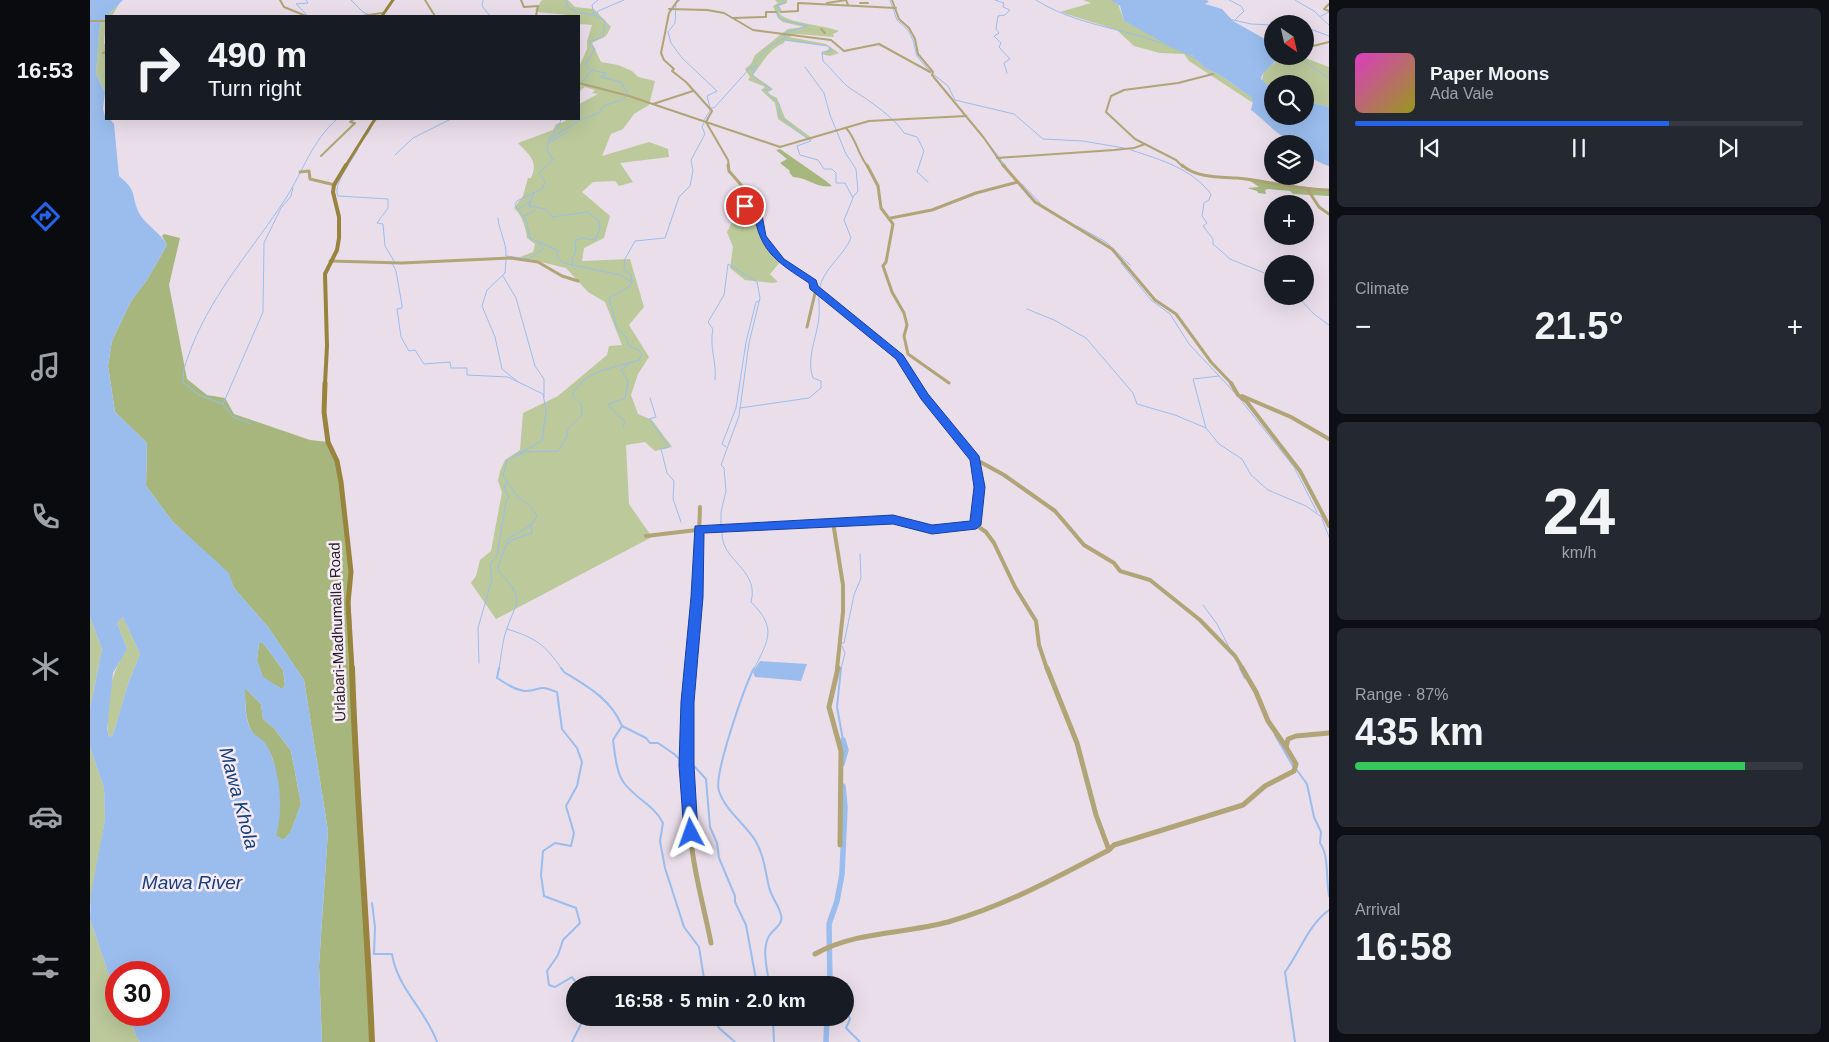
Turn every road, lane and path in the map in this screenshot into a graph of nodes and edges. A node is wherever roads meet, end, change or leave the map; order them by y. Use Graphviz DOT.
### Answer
graph roads {
  1 [pos="280,0"];
  2 [pos="393,0"];
  3 [pos="425,0"];
  4 [pos="520,0"];
  5 [pos="678,0"];
  6 [pos="892,0"];
  7 [pos="868,3"];
  8 [pos="848,4"];
  9 [pos="1329,4"];
  10 [pos="896,8"];
  11 [pos="669,9"];
  12 [pos="1329,11"];
  13 [pos="776,12"];
  14 [pos="781,12"];
  15 [pos="304,15"];
  16 [pos="382,15"];
  17 [pos="434,15"];
  18 [pos="536,15"];
  19 [pos="733,18"];
  20 [pos="90,21"];
  21 [pos="105,22"];
  22 [pos="818,32"];
  23 [pos="825,33"];
  24 [pos="1329,42"];
  25 [pos="1314,46"];
  26 [pos="932,74"];
  27 [pos="1213,74"];
  28 [pos="580,83"];
  29 [pos="694,91"];
  30 [pos="653,104"];
  31 [pos="966,116"];
  32 [pos="353,120"];
  33 [pos="374,120"];
  34 [pos="706,122"];
  35 [pos="846,128"];
  36 [pos="1145,144"];
  37 [pos="321,156"];
  38 [pos="997,158"];
  39 [pos="300,172"];
  40 [pos="1018,182"];
  41 [pos="335,184"];
  42 [pos="1308,190"];
  43 [pos="1329,190"];
  44 [pos="1329,214"];
  45 [pos="890,218"];
  46 [pos="330,261"];
  47 [pos="578,281"];
  48 [pos="816,289"];
  49 [pos="807,327"];
  50 [pos="949,383"];
  51 [pos="1238,396"];
  52 [pos="1329,439"];
  53 [pos="975,459"];
  54 [pos="700,507"];
  55 [pos="833,522"];
  56 [pos="976,525"];
  57 [pos="1329,526"];
  58 [pos="699,529"];
  59 [pos="646,536"];
  60 [pos="1329,733"];
  61 [pos="1286,747"];
  62 [pos="840,845"];
  63 [pos="1109,850"];
  64 [pos="711,943"];
  65 [pos="814,954"];
  66 [pos="372,1042"];
  1 -- 15 [label="street"];
  2 -- 16 [label="main road"];
  3 -- 17 [label="street"];
  4 -- 18 [label="street"];
  5 -- 11 [label="street"];
  6 -- 10 [label="street"];
  7 -- 8 [label="street"];
  8 -- 10 [label="street"];
  8 -- 14 [label="street"];
  9 -- 12 [label="street"];
  10 -- 26 [label="street"];
  11 -- 19 [label="street"];
  11 -- 29 [label="street"];
  13 -- 19 [label="street"];
  19 -- 26 [label="street"];
  20 -- 21 [label="street"];
  22 -- 23 [label="street"];
  24 -- 25 [label="street"];
  26 -- 31 [label="street"];
  27 -- 36 [label="street"];
  28 -- 30 [label="street"];
  29 -- 30 [label="street"];
  29 -- 34 [label="street"];
  30 -- 34 [label="street"];
  31 -- 35 [label="street"];
  31 -- 38 [label="street"];
  32 -- 37 [label="street"];
  33 -- 41 [label="main road"];
  34 -- 35 [label="street"];
  34 -- 48 [label="street"];
  35 -- 45 [label="street"];
  36 -- 38 [label="street"];
  36 -- 42 [label="street"];
  38 -- 40 [label="street"];
  39 -- 41 [label="street"];
  40 -- 45 [label="street"];
  40 -- 51 [label="street"];
  41 -- 46 [label="main road, Urlabari-Madhumalla Road"];
  42 -- 43 [label="street"];
  42 -- 44 [label="street"];
  45 -- 50 [label="street"];
  46 -- 47 [label="street"];
  46 -- 66 [label="main road, Urlabari-Madhumalla Road"];
  48 -- 49 [label="street"];
  48 -- 53 [label="street"];
  51 -- 52 [label="street"];
  51 -- 57 [label="street"];
  53 -- 56 [label="street"];
  53 -- 61 [label="street"];
  54 -- 58 [label="street"];
  55 -- 56 [label="street"];
  55 -- 58 [label="street"];
  55 -- 62 [label="street"];
  56 -- 63 [label="street"];
  58 -- 59 [label="street"];
  58 -- 64 [label="street"];
  60 -- 61 [label="street"];
  61 -- 63 [label="street"];
  63 -- 65 [label="street"];
}
